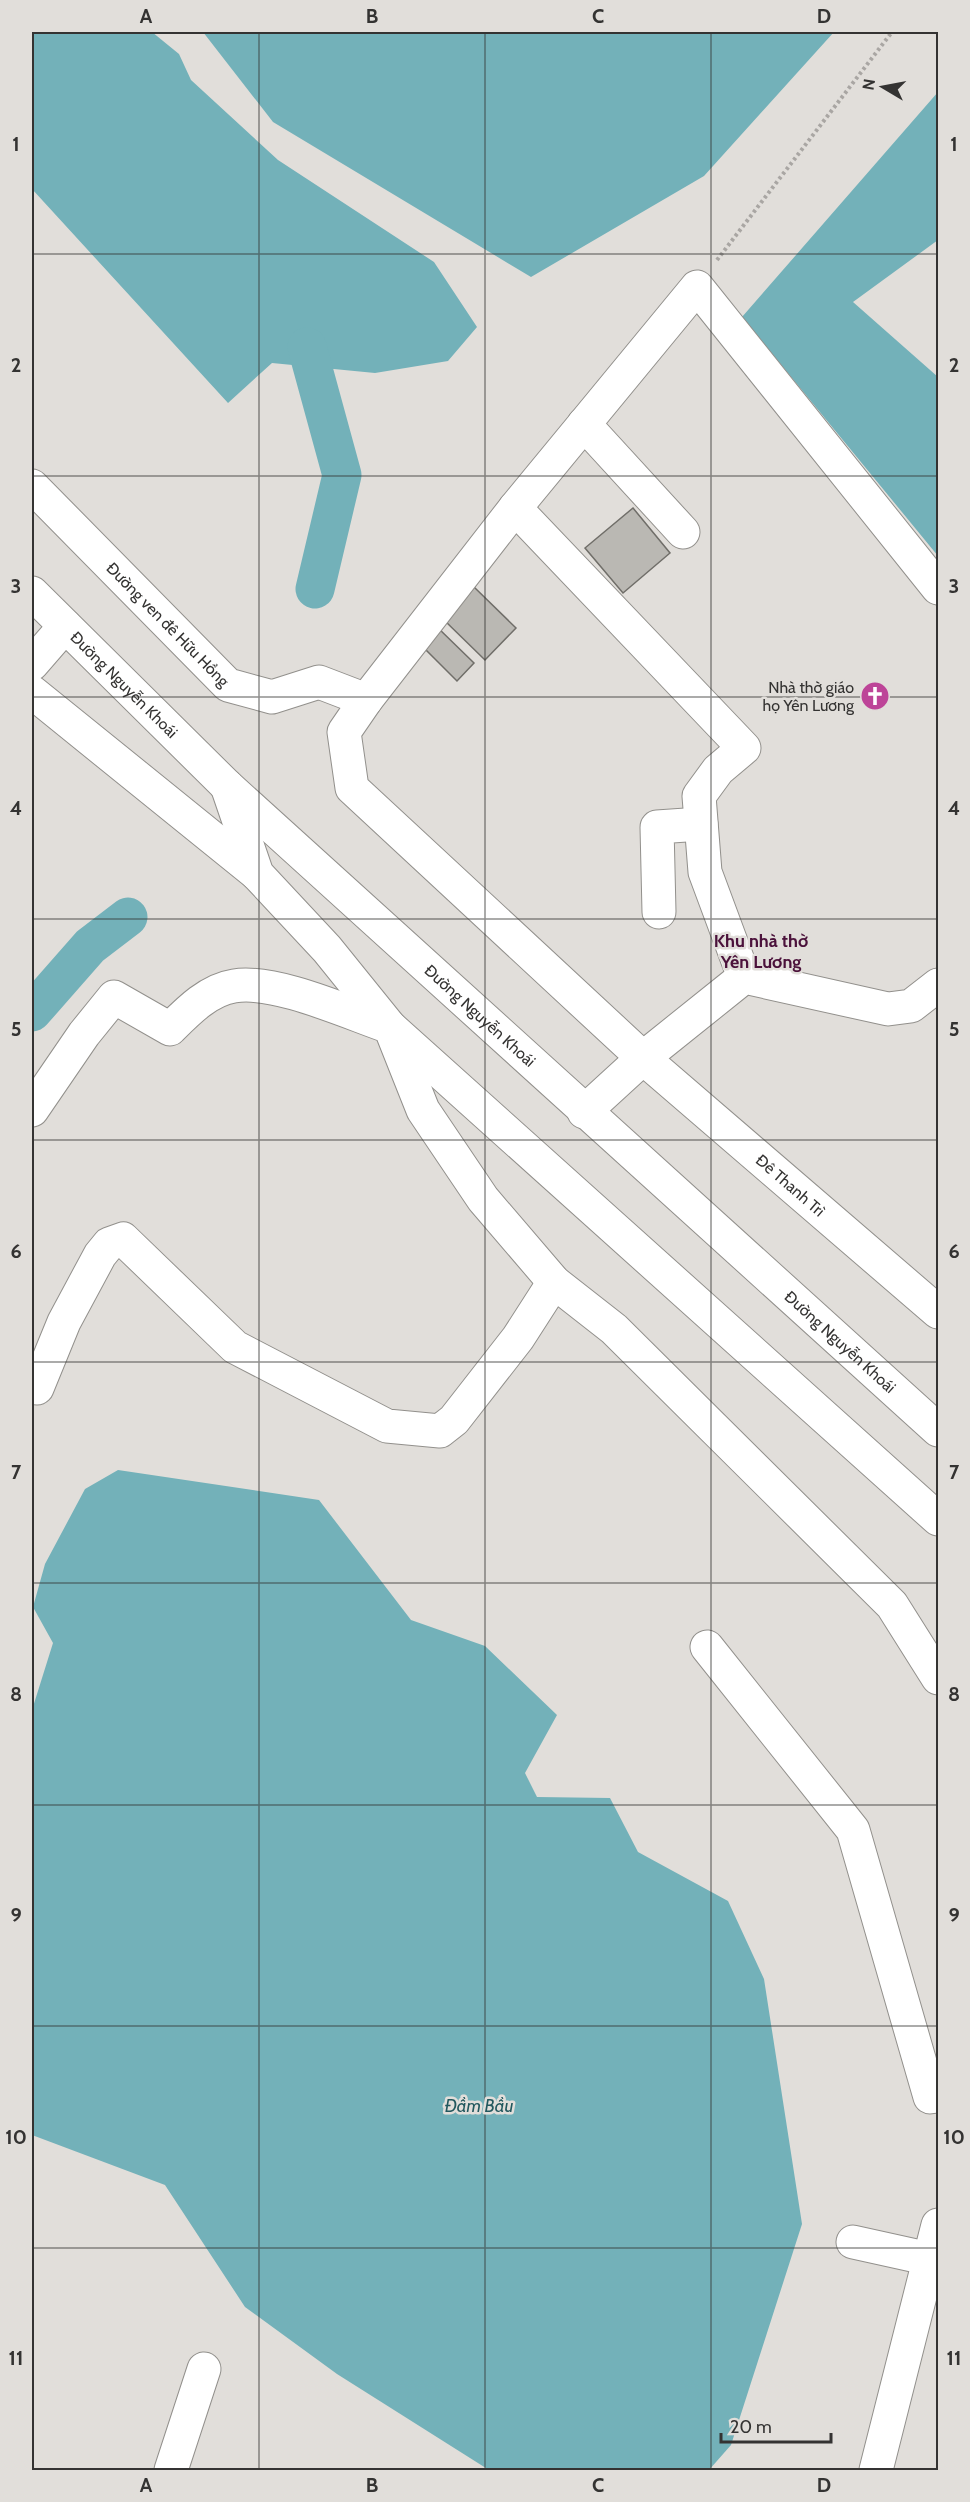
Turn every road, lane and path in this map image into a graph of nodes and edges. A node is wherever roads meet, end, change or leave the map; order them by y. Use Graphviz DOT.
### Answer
graph roads {
  1 [pos="892,32"];
  2 [pos="697,287"];
  3 [pos="584,424"];
  4 [pos="32,486"];
  5 [pos="515,508"];
  6 [pos="683,532"];
  7 [pos="939,588"];
  8 [pos="32,593"];
  9 [pos="64,626"];
  10 [pos="32,664"];
  11 [pos="32,692"];
  12 [pos="366,700"];
  13 [pos="227,786"];
  14 [pos="701,824"];
  15 [pos="257,874"];
  16 [pos="659,912"];
  17 [pos="744,977"];
  18 [pos="939,985"];
  19 [pos="390,1026"];
  20 [pos="643,1058"];
  21 [pos="32,1110"];
  22 [pos="584,1112"];
  23 [pos="554,1282"];
  24 [pos="939,1312"];
  25 [pos="37,1388"];
  26 [pos="939,1430"];
  27 [pos="939,1519"];
  28 [pos="706,1647"];
  29 [pos="939,1678"];
  30 [pos="939,2096"];
  31 [pos="939,2225"];
  32 [pos="853,2242"];
  33 [pos="930,2259"];
  34 [pos="204,2369"];
  35 [pos="171,2470"];
  36 [pos="876,2470"];
  1 -- 2 [label="path"];
  2 -- 3 [label="street, Đê Thanh Trì"];
  2 -- 7 [label="street"];
  3 -- 5 [label="street, Đê Thanh Trì"];
  3 -- 6 [label="street"];
  4 -- 12 [label="street, Đường ven đê Hữu Hồng"];
  5 -- 12 [label="street, Đê Thanh Trì"];
  5 -- 14 [label="street"];
  8 -- 9 [label="street, Đường Nguyễn Khoái"];
  9 -- 10 [label="street"];
  9 -- 13 [label="street, Đường Nguyễn Khoái"];
  11 -- 15 [label="street"];
  12 -- 20 [label="street, Đê Thanh Trì"];
  13 -- 15 [label="street"];
  13 -- 22 [label="street, Đường Nguyễn Khoái"];
  14 -- 16 [label="street"];
  14 -- 17 [label="street"];
  15 -- 19 [label="street"];
  17 -- 18 [label="street"];
  17 -- 20 [label="street"];
  19 -- 21 [label="street"];
  19 -- 23 [label="street"];
  19 -- 27 [label="street"];
  20 -- 22 [label="street"];
  20 -- 24 [label="street, Đê Thanh Trì"];
  22 -- 26 [label="street, Đường Nguyễn Khoái"];
  23 -- 25 [label="street"];
  23 -- 29 [label="street"];
  28 -- 30 [label="street"];
  31 -- 33 [label="street"];
  32 -- 33 [label="street"];
  33 -- 36 [label="street"];
  34 -- 35 [label="street"];
}
